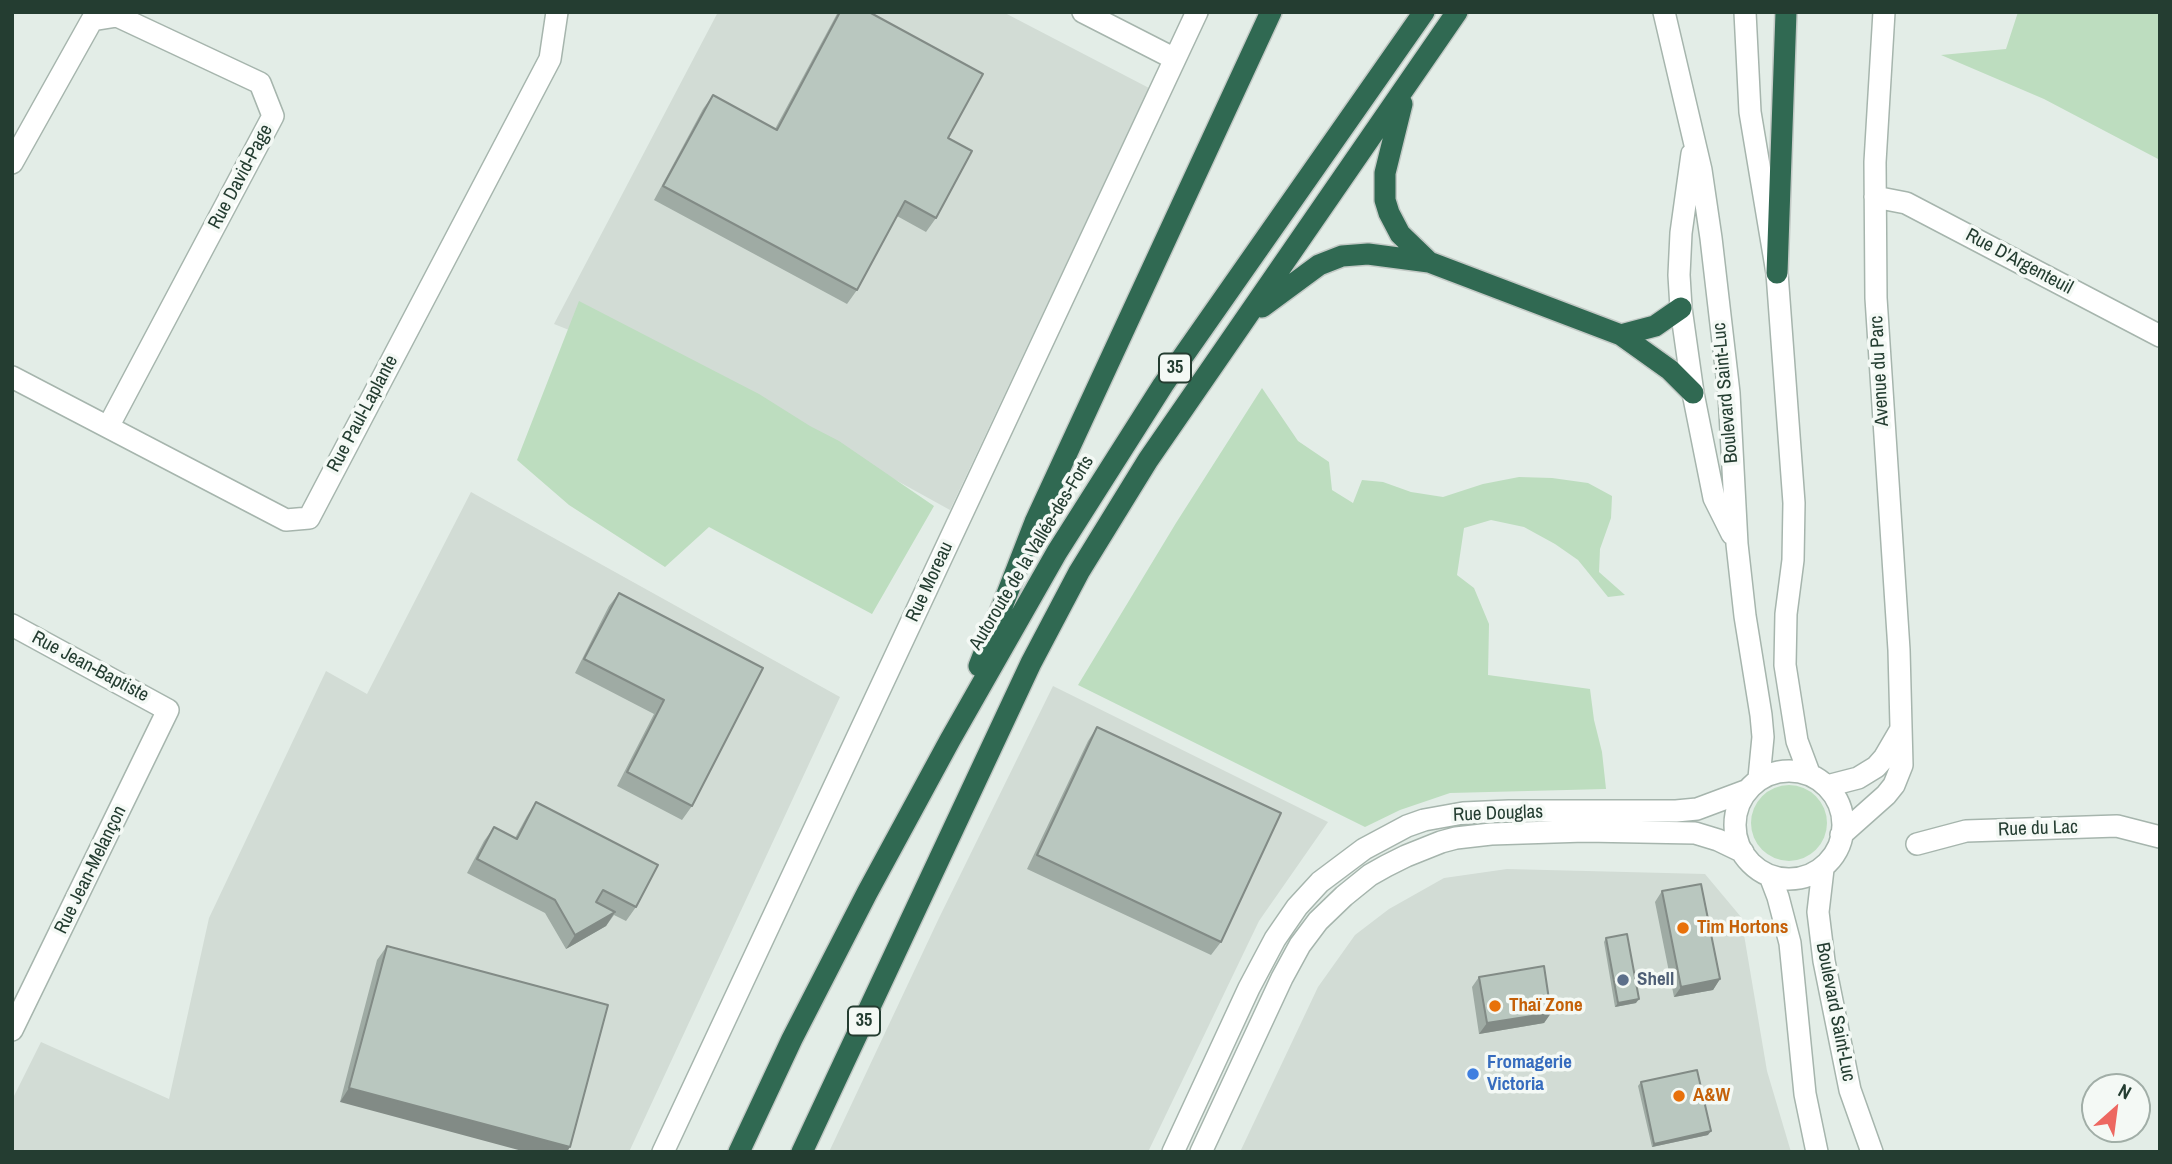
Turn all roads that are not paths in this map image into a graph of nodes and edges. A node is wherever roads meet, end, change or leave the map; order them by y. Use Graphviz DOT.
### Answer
graph roads {
  1 [pos="556,12"];
  2 [pos="1083,12"];
  3 [pos="1197,12"];
  4 [pos="1271,12"];
  5 [pos="1424,12"];
  6 [pos="1457,12"];
  7 [pos="1664,12"];
  8 [pos="1745,12"];
  9 [pos="1786,12"];
  10 [pos="1884,12"];
  11 [pos="1175,59"];
  12 [pos="1407,87"];
  13 [pos="1694,138"];
  14 [pos="12,163"];
  15 [pos="1875,197"];
  16 [pos="1429,262"];
  17 [pos="1777,273"];
  18 [pos="1681,308"];
  19 [pos="1243,321"];
  20 [pos="1621,335"];
  21 [pos="2160,337"];
  22 [pos="12,377"];
  23 [pos="1693,393"];
  24 [pos="108,427"];
  25 [pos="1737,544"];
  26 [pos="12,625"];
  27 [pos="169,710"];
  28 [pos="1901,729"];
  29 [pos="950,740"];
  30 [pos="1818,779"];
  31 [pos="1754,784"];
  32 [pos="1841,835"];
  33 [pos="2160,837"];
  34 [pos="1917,844"];
  35 [pos="1743,852"];
  36 [pos="1823,869"];
  37 [pos="1770,876"];
  38 [pos="12,1030"];
  39 [pos="663,1152"];
  40 [pos="739,1152"];
  41 [pos="802,1152"];
  42 [pos="1173,1152"];
  43 [pos="1201,1152"];
  44 [pos="1817,1152"];
  45 [pos="1872,1152"];
  1 -- 24 [label="street, Rue Paul-Laplante"];
  2 -- 11 [label="street"];
  3 -- 11 [label="street, Rue Moreau"];
  4 -- 29 [label="highway"];
  5 -- 29 [label="highway, Autoroute de la Vallée-des-Forts / 35"];
  6 -- 12 [label="highway, 35"];
  7 -- 13 [label="street, Boulevard Saint-Luc"];
  8 -- 17 [label="street"];
  9 -- 17 [label="highway"];
  10 -- 15 [label="street, Avenue du Parc"];
  11 -- 39 [label="street, Rue Moreau"];
  12 -- 16 [label="highway"];
  12 -- 19 [label="highway, 35"];
  13 -- 18 [label="street"];
  13 -- 25 [label="street, Boulevard Saint-Luc"];
  14 -- 24 [label="street, Rue David-Page"];
  15 -- 21 [label="street, Rue D'Argenteuil"];
  15 -- 28 [label="street, Avenue du Parc"];
  16 -- 19 [label="highway"];
  16 -- 20 [label="highway"];
  17 -- 30 [label="street"];
  18 -- 20 [label="highway"];
  18 -- 23 [label="street"];
  19 -- 41 [label="highway, 35"];
  20 -- 23 [label="highway"];
  22 -- 24 [label="street, Rue Paul-Laplante"];
  23 -- 25 [label="street"];
  25 -- 31 [label="street, Boulevard Saint-Luc"];
  26 -- 27 [label="street, Rue Jean-Baptiste"];
  27 -- 38 [label="street, Rue Jean-Melançon"];
  28 -- 30 [label="street"];
  28 -- 32 [label="street, Avenue du Parc"];
  29 -- 40 [label="highway, Autoroute de la Vallée-des-Forts / 35"];
  30 -- 31 [label="street"];
  30 -- 32 [label="street"];
  31 -- 35 [label="street"];
  31 -- 42 [label="street, Rue Douglas"];
  32 -- 36 [label="street"];
  33 -- 34 [label="street, Rue du Lac"];
  35 -- 37 [label="street"];
  35 -- 43 [label="street, Rue Douglas"];
  36 -- 37 [label="street"];
  36 -- 45 [label="street, Boulevard Saint-Luc"];
  37 -- 44 [label="street, Boulevard Saint-Luc"];
}
